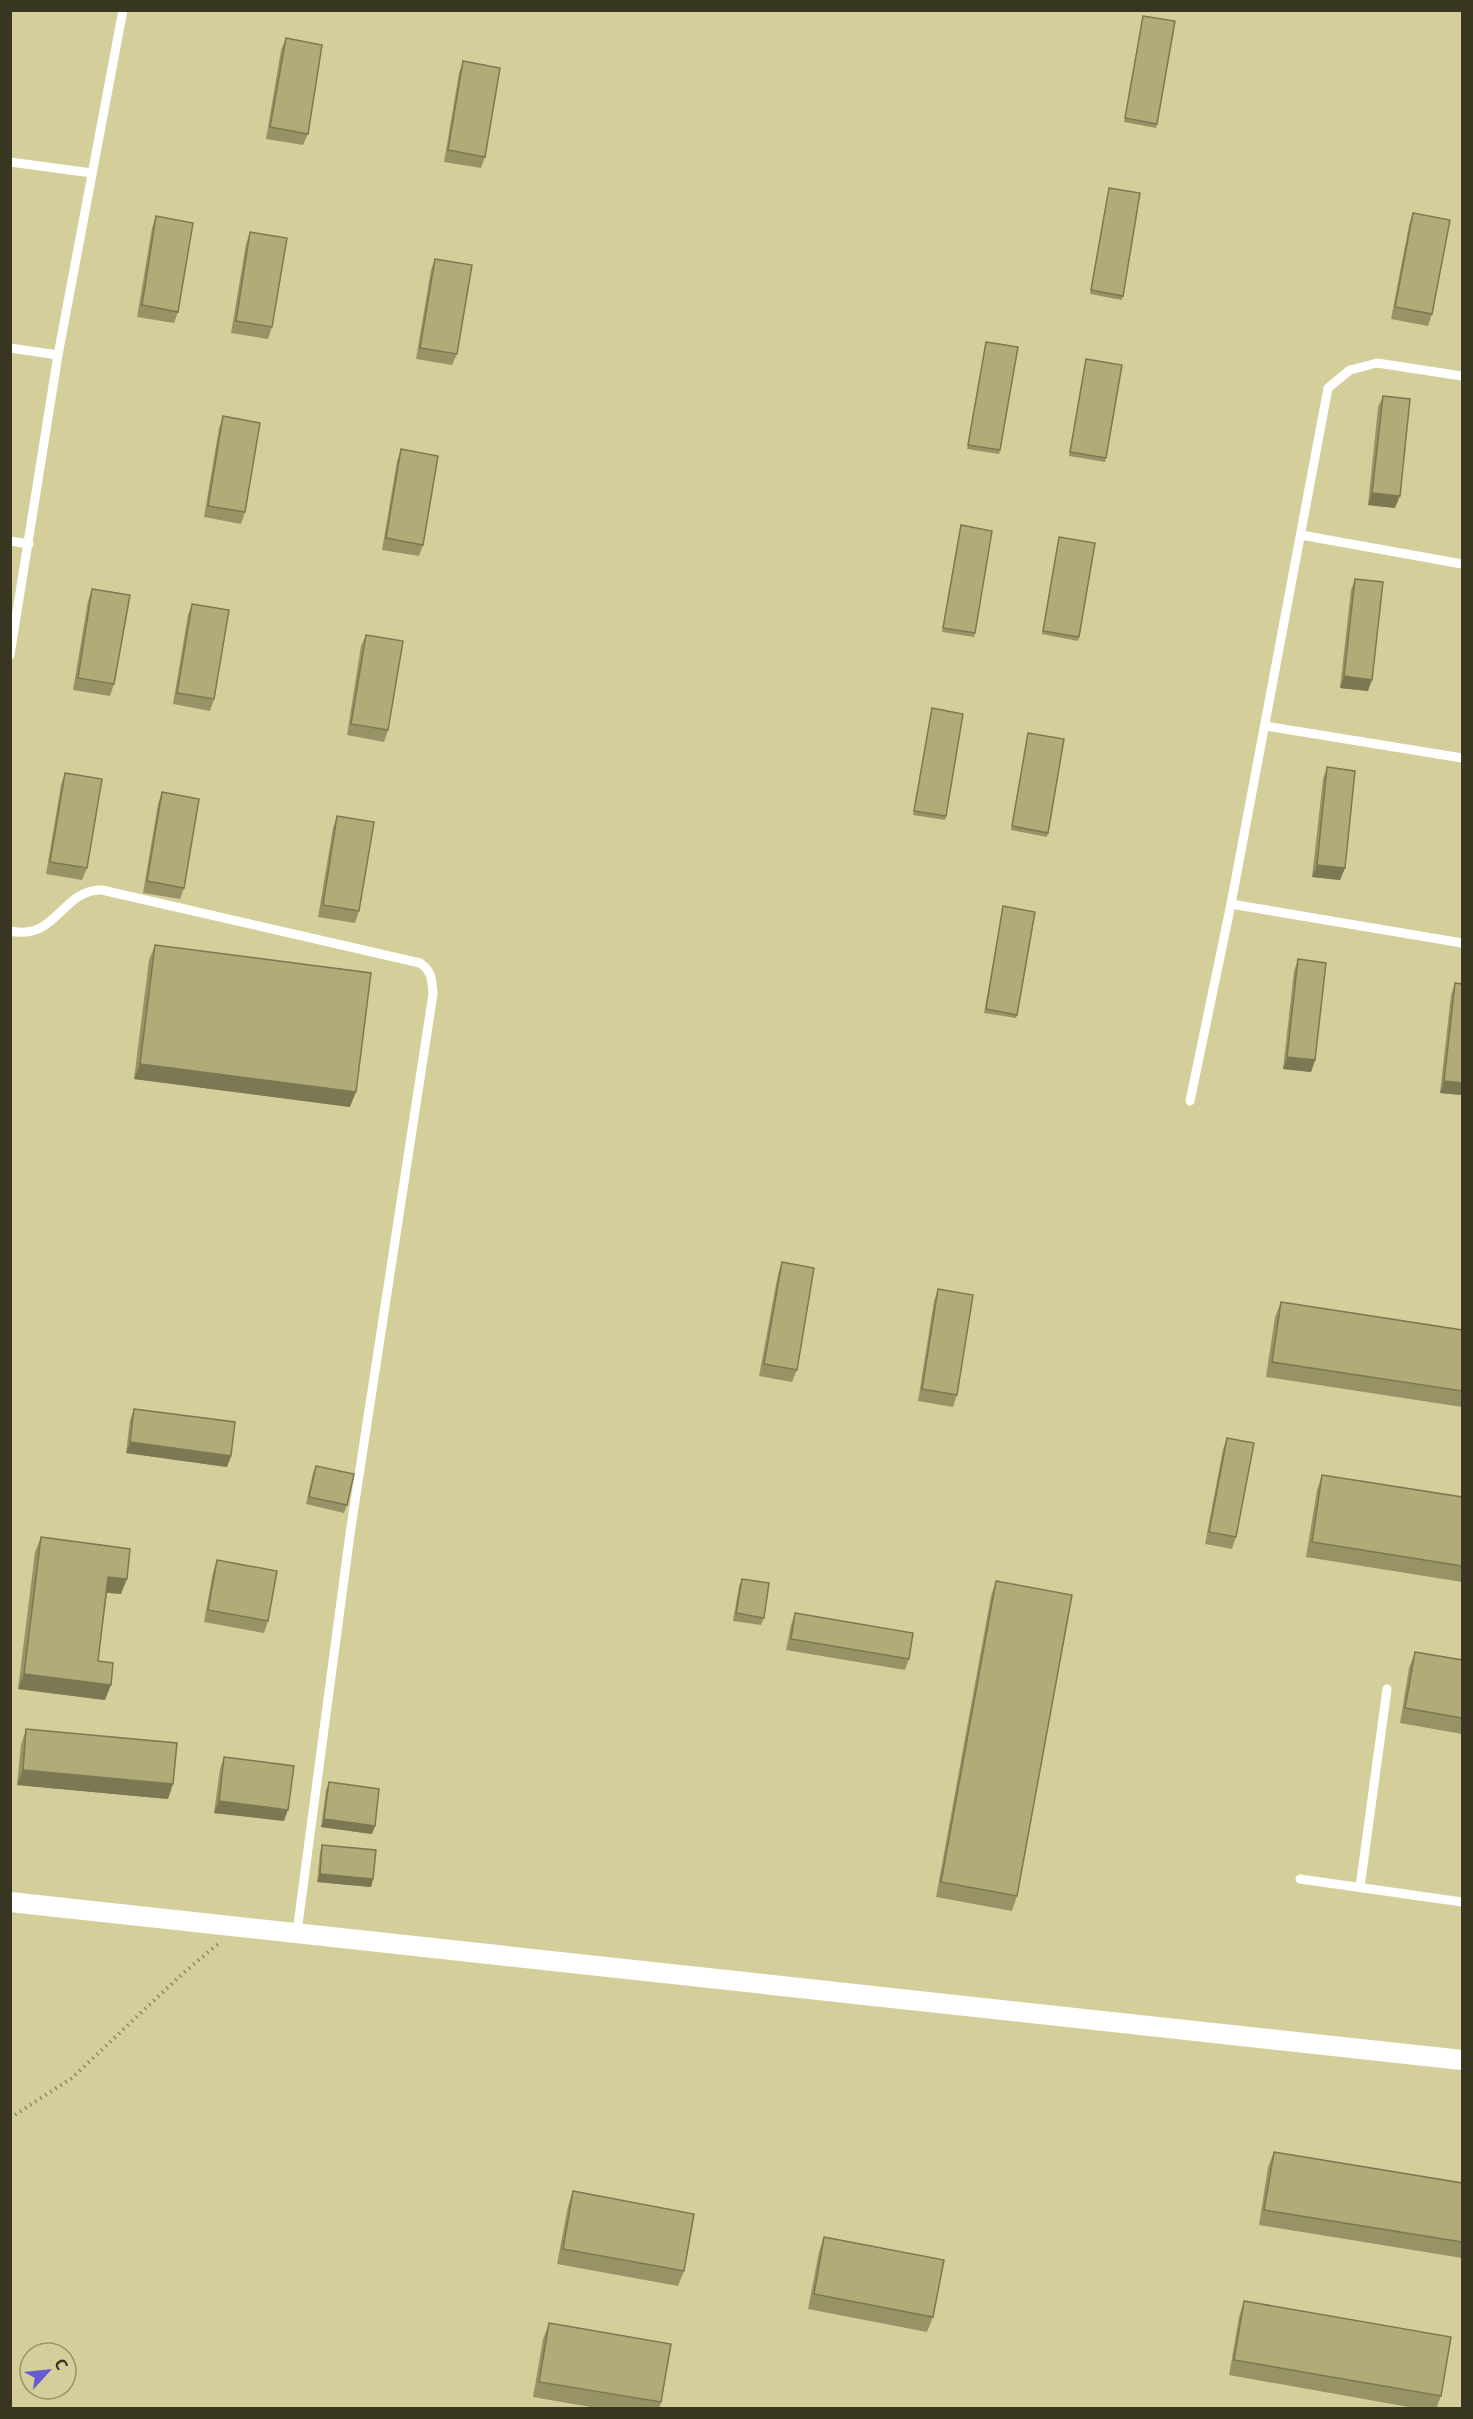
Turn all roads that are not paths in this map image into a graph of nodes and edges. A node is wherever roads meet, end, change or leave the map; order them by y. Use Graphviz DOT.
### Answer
graph roads {
  1 [pos="123,10"];
  2 [pos="10,162"];
  3 [pos="92,173"];
  4 [pos="10,348"];
  5 [pos="58,355"];
  6 [pos="1462,376"];
  7 [pos="1301,535"];
  8 [pos="10,541"];
  9 [pos="29,544"];
  10 [pos="1462,564"];
  11 [pos="10,655"];
  12 [pos="1265,726"];
  13 [pos="1462,758"];
  14 [pos="1231,904"];
  15 [pos="10,931"];
  16 [pos="1462,943"];
  17 [pos="1190,1101"];
  18 [pos="1387,1689"];
  19 [pos="1300,1879"];
  20 [pos="1360,1887"];
  21 [pos="10,1902"];
  22 [pos="1462,1902"];
  23 [pos="297,1932"];
  24 [pos="1462,2060"];
  1 -- 3 [label="lane"];
  2 -- 3 [label="lane"];
  3 -- 5 [label="lane"];
  4 -- 5 [label="lane"];
  5 -- 9 [label="lane"];
  6 -- 7 [label="lane"];
  7 -- 10 [label="lane"];
  7 -- 12 [label="lane"];
  8 -- 9 [label="lane"];
  9 -- 11 [label="lane"];
  12 -- 13 [label="lane"];
  12 -- 14 [label="lane"];
  14 -- 16 [label="lane"];
  14 -- 17 [label="lane"];
  15 -- 23 [label="lane"];
  18 -- 20 [label="lane"];
  19 -- 20 [label="lane"];
  20 -- 22 [label="lane"];
  21 -- 23 [label="street"];
  23 -- 24 [label="street"];
}
